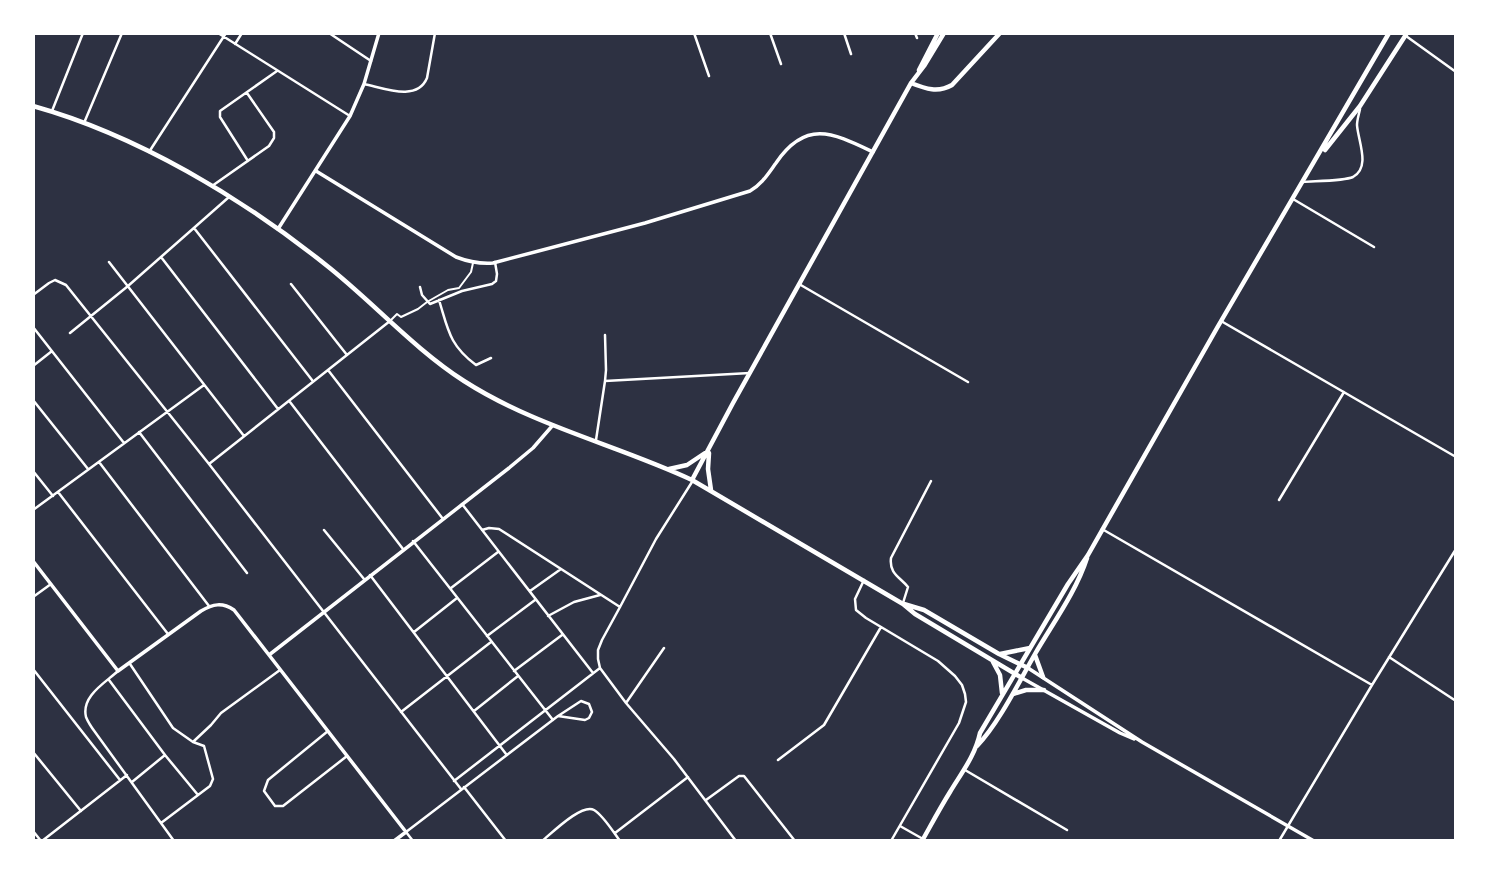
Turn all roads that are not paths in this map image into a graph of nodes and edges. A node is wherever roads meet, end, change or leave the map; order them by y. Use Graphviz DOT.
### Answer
graph roads {
  1 [pos="83,33"];
  2 [pos="122,33"];
  3 [pos="218,33"];
  4 [pos="242,33"];
  5 [pos="329,33"];
  6 [pos="379,33"];
  7 [pos="435,33"];
  8 [pos="694,33"];
  9 [pos="770,33"];
  10 [pos="844,33"];
  11 [pos="938,33"];
  12 [pos="944,33"];
  13 [pos="1000,33"];
  14 [pos="1389,33"];
  15 [pos="1407,34"];
  16 [pos="225,35"];
  17 [pos="235,44"];
  18 [pos="851,54"];
  19 [pos="372,61"];
  20 [pos="781,65"];
  21 [pos="277,71"];
  22 [pos="918,72"];
  23 [pos="1456,72"];
  24 [pos="709,76"];
  25 [pos="911,83"];
  26 [pos="364,84"];
  27 [pos="247,93"];
  28 [pos="33,106"];
  29 [pos="1360,106"];
  30 [pos="52,111"];
  31 [pos="350,116"];
  32 [pos="84,123"];
  33 [pos="149,152"];
  34 [pos="873,152"];
  35 [pos="248,161"];
  36 [pos="1311,167"];
  37 [pos="316,170"];
  38 [pos="1303,182"];
  39 [pos="211,187"];
  40 [pos="229,197"];
  41 [pos="1293,199"];
  42 [pos="194,228"];
  43 [pos="278,229"];
  44 [pos="1374,247"];
  45 [pos="161,257"];
  46 [pos="109,262"];
  47 [pos="495,262"];
  48 [pos="473,263"];
  49 [pos="291,284"];
  50 [pos="799,284"];
  51 [pos="128,286"];
  52 [pos="420,287"];
  53 [pos="33,295"];
  54 [pos="439,300"];
  55 [pos="427,302"];
  56 [pos="91,317"];
  57 [pos="390,321"];
  58 [pos="1221,321"];
  59 [pos="33,327"];
  60 [pos="70,333"];
  61 [pos="605,335"];
  62 [pos="52,351"];
  63 [pos="347,355"];
  64 [pos="491,358"];
  65 [pos="33,366"];
  66 [pos="328,370"];
  67 [pos="750,373"];
  68 [pos="313,382"];
  69 [pos="605,382"];
  70 [pos="968,382"];
  71 [pos="204,385"];
  72 [pos="1344,392"];
  73 [pos="33,400"];
  74 [pos="289,401"];
  75 [pos="278,409"];
  76 [pos="166,412"];
  77 [pos="553,425"];
  78 [pos="139,432"];
  79 [pos="244,436"];
  80 [pos="596,441"];
  81 [pos="124,443"];
  82 [pos="709,447"];
  83 [pos="1456,457"];
  84 [pos="99,462"];
  85 [pos="209,464"];
  86 [pos="88,469"];
  87 [pos="668,469"];
  88 [pos="33,471"];
  89 [pos="692,480"];
  90 [pos="931,481"];
  91 [pos="711,491"];
  92 [pos="58,492"];
  93 [pos="53,496"];
  94 [pos="1279,500"];
  95 [pos="462,504"];
  96 [pos="33,510"];
  97 [pos="443,519"];
  98 [pos="1102,529"];
  99 [pos="324,530"];
  100 [pos="482,530"];
  101 [pos="413,541"];
  102 [pos="403,549"];
  103 [pos="498,552"];
  104 [pos="1455,552"];
  105 [pos="1088,555"];
  106 [pos="33,561"];
  107 [pos="561,569"];
  108 [pos="247,573"];
  109 [pos="370,575"];
  110 [pos="364,579"];
  111 [pos="864,580"];
  112 [pos="51,584"];
  113 [pos="450,589"];
  114 [pos="530,591"];
  115 [pos="600,595"];
  116 [pos="33,597"];
  117 [pos="457,598"];
  118 [pos="535,600"];
  119 [pos="903,604"];
  120 [pos="209,606"];
  121 [pos="620,607"];
  122 [pos="323,612"];
  123 [pos="547,616"];
  124 [pos="881,627"];
  125 [pos="414,632"];
  126 [pos="168,634"];
  127 [pos="562,635"];
  128 [pos="487,636"];
  129 [pos="491,642"];
  130 [pos="664,648"];
  131 [pos="1030,648"];
  132 [pos="999,654"];
  133 [pos="269,655"];
  134 [pos="1035,655"];
  135 [pos="1389,657"];
  136 [pos="992,661"];
  137 [pos="129,663"];
  138 [pos="1020,664"];
  139 [pos="600,668"];
  140 [pos="1028,668"];
  141 [pos="33,669"];
  142 [pos="280,670"];
  143 [pos="118,671"];
  144 [pos="514,671"];
  145 [pos="593,673"];
  146 [pos="1014,674"];
  147 [pos="447,676"];
  148 [pos="518,676"];
  149 [pos="1043,677"];
  150 [pos="1022,678"];
  151 [pos="108,680"];
  152 [pos="1372,685"];
  153 [pos="1044,690"];
  154 [pos="1003,694"];
  155 [pos="1012,694"];
  156 [pos="1456,701"];
  157 [pos="626,703"];
  158 [pos="474,711"];
  159 [pos="546,711"];
  160 [pos="401,712"];
  161 [pos="558,716"];
  162 [pos="553,720"];
  163 [pos="328,731"];
  164 [pos="193,741"];
  165 [pos="1142,742"];
  166 [pos="500,747"];
  167 [pos="977,747"];
  168 [pos="33,752"];
  169 [pos="165,755"];
  170 [pos="506,755"];
  171 [pos="347,756"];
  172 [pos="778,760"];
  173 [pos="965,770"];
  174 [pos="127,775"];
  175 [pos="688,778"];
  176 [pos="120,780"];
  177 [pos="454,781"];
  178 [pos="132,782"];
  179 [pos="462,788"];
  180 [pos="198,795"];
  181 [pos="706,800"];
  182 [pos="81,811"];
  183 [pos="161,822"];
  184 [pos="1288,825"];
  185 [pos="900,826"];
  186 [pos="1067,830"];
  187 [pos="33,831"];
  188 [pos="406,832"];
  189 [pos="615,833"];
  190 [pos="922,840"];
  191 [pos="42,841"];
  192 [pos="174,841"];
  193 [pos="394,841"];
  194 [pos="413,841"];
  195 [pos="506,841"];
  196 [pos="542,841"];
  197 [pos="620,841"];
  198 [pos="736,841"];
  199 [pos="795,841"];
  200 [pos="891,841"];
  201 [pos="1279,841"];
  202 [pos="1314,841"];
  1 -- 30 [label="street"];
  2 -- 32 [label="street"];
  3 -- 16 [label="street"];
  4 -- 17 [label="street"];
  5 -- 19 [label="street"];
  6 -- 19 [label="street"];
  7 -- 26 [label="street"];
  8 -- 24 [label="street"];
  9 -- 20 [label="street"];
  10 -- 18 [label="street"];
  11 -- 22 [label="main road"];
  12 -- 22 [label="main road"];
  13 -- 25 [label="main road"];
  14 -- 36 [label="main road"];
  15 -- 23 [label="street"];
  15 -- 29 [label="main road"];
  16 -- 17 [label="street"];
  16 -- 33 [label="street"];
  17 -- 21 [label="street"];
  19 -- 26 [label="street"];
  21 -- 27 [label="street"];
  21 -- 31 [label="street"];
  22 -- 25 [label="main road"];
  25 -- 34 [label="main road"];
  26 -- 31 [label="street"];
  27 -- 35 [label="street"];
  27 -- 35 [label="street"];
  28 -- 30 [label="main road"];
  29 -- 36 [label="main road"];
  29 -- 38 [label="street"];
  30 -- 32 [label="main road"];
  31 -- 37 [label="street"];
  32 -- 33 [label="main road"];
  33 -- 39 [label="main road"];
  34 -- 47 [label="street"];
  34 -- 50 [label="main road"];
  35 -- 39 [label="street"];
  36 -- 38 [label="main road"];
  37 -- 43 [label="street"];
  37 -- 48 [label="street"];
  38 -- 41 [label="main road"];
  39 -- 40 [label="main road"];
  40 -- 42 [label="street"];
  40 -- 43 [label="main road"];
  41 -- 44 [label="street"];
  41 -- 58 [label="main road"];
  42 -- 45 [label="street"];
  42 -- 68 [label="street"];
  43 -- 57 [label="main road"];
  45 -- 51 [label="street"];
  45 -- 75 [label="street"];
  46 -- 51 [label="street"];
  47 -- 48 [label="street"];
  47 -- 54 [label="street"];
  48 -- 55 [label="street"];
  49 -- 63 [label="street"];
  50 -- 67 [label="main road"];
  50 -- 70 [label="street"];
  51 -- 56 [label="street"];
  51 -- 71 [label="street"];
  52 -- 55 [label="street"];
  53 -- 56 [label="street"];
  54 -- 55 [label="street"];
  54 -- 64 [label="street"];
  55 -- 57 [label="street"];
  56 -- 60 [label="street"];
  56 -- 76 [label="street"];
  57 -- 63 [label="street"];
  57 -- 77 [label="main road"];
  58 -- 72 [label="street"];
  58 -- 98 [label="main road"];
  59 -- 62 [label="street"];
  61 -- 69 [label="street"];
  62 -- 65 [label="street"];
  62 -- 81 [label="street"];
  63 -- 66 [label="street"];
  66 -- 68 [label="street"];
  66 -- 97 [label="street"];
  67 -- 69 [label="street"];
  67 -- 82 [label="main road"];
  68 -- 74 [label="street"];
  69 -- 80 [label="street"];
  71 -- 76 [label="street"];
  71 -- 79 [label="street"];
  72 -- 83 [label="street"];
  72 -- 94 [label="street"];
  73 -- 86 [label="street"];
  74 -- 75 [label="street"];
  74 -- 102 [label="street"];
  75 -- 79 [label="street"];
  76 -- 78 [label="street"];
  76 -- 85 [label="street"];
  77 -- 80 [label="main road"];
  77 -- 95 [label="street"];
  78 -- 81 [label="street"];
  78 -- 108 [label="street"];
  79 -- 85 [label="street"];
  80 -- 87 [label="main road"];
  81 -- 84 [label="street"];
  82 -- 87 [label="main road"];
  82 -- 89 [label="main road"];
  82 -- 91 [label="main road"];
  84 -- 86 [label="street"];
  84 -- 120 [label="street"];
  85 -- 122 [label="street"];
  86 -- 92 [label="street"];
  87 -- 89 [label="main road"];
  88 -- 93 [label="street"];
  89 -- 91 [label="main road"];
  89 -- 121 [label="street"];
  90 -- 119 [label="street"];
  91 -- 111 [label="main road"];
  92 -- 93 [label="street"];
  92 -- 126 [label="street"];
  93 -- 96 [label="street"];
  95 -- 97 [label="street"];
  95 -- 100 [label="street"];
  97 -- 101 [label="street"];
  98 -- 105 [label="main road"];
  98 -- 152 [label="street"];
  99 -- 110 [label="street"];
  100 -- 103 [label="street"];
  100 -- 107 [label="street"];
  101 -- 102 [label="street"];
  101 -- 113 [label="street"];
  102 -- 109 [label="street"];
  103 -- 113 [label="street"];
  103 -- 114 [label="street"];
  104 -- 135 [label="street"];
  105 -- 131 [label="main road"];
  105 -- 134 [label="main road"];
  106 -- 112 [label="street"];
  107 -- 114 [label="street"];
  107 -- 115 [label="street"];
  109 -- 110 [label="street"];
  109 -- 125 [label="street"];
  110 -- 122 [label="street"];
  111 -- 119 [label="main road"];
  111 -- 124 [label="street"];
  112 -- 116 [label="street"];
  112 -- 143 [label="street"];
  113 -- 117 [label="street"];
  114 -- 118 [label="street"];
  115 -- 121 [label="street"];
  115 -- 123 [label="street"];
  117 -- 125 [label="street"];
  117 -- 128 [label="street"];
  118 -- 123 [label="street"];
  118 -- 128 [label="street"];
  119 -- 132 [label="main road"];
  119 -- 136 [label="main road"];
  120 -- 126 [label="street"];
  120 -- 133 [label="street"];
  121 -- 139 [label="street"];
  122 -- 133 [label="street"];
  122 -- 160 [label="street"];
  123 -- 127 [label="street"];
  124 -- 172 [label="street"];
  124 -- 185 [label="street"];
  125 -- 147 [label="street"];
  126 -- 137 [label="street"];
  127 -- 144 [label="street"];
  127 -- 145 [label="street"];
  128 -- 129 [label="street"];
  129 -- 144 [label="street"];
  129 -- 147 [label="street"];
  130 -- 157 [label="street"];
  131 -- 132 [label="main road"];
  131 -- 138 [label="main road"];
  132 -- 138 [label="main road"];
  133 -- 142 [label="street"];
  134 -- 140 [label="main road"];
  134 -- 149 [label="main road"];
  135 -- 152 [label="street"];
  135 -- 156 [label="street"];
  136 -- 146 [label="main road"];
  136 -- 154 [label="main road"];
  137 -- 143 [label="street"];
  137 -- 164 [label="street"];
  138 -- 140 [label="main road"];
  138 -- 146 [label="main road"];
  139 -- 145 [label="street"];
  139 -- 157 [label="street"];
  140 -- 149 [label="street"];
  140 -- 150 [label="main road"];
  141 -- 176 [label="street"];
  142 -- 163 [label="street"];
  142 -- 164 [label="street"];
  143 -- 151 [label="street"];
  144 -- 148 [label="street"];
  145 -- 159 [label="street"];
  146 -- 150 [label="main road"];
  146 -- 154 [label="main road"];
  147 -- 158 [label="street"];
  147 -- 160 [label="street"];
  148 -- 158 [label="street"];
  148 -- 159 [label="street"];
  149 -- 165 [label="street"];
  150 -- 153 [label="street"];
  150 -- 155 [label="main road"];
  151 -- 169 [label="street"];
  151 -- 174 [label="street"];
  152 -- 184 [label="street"];
  153 -- 155 [label="main road"];
  153 -- 165 [label="street"];
  154 -- 167 [label="main road"];
  155 -- 167 [label="main road"];
  157 -- 175 [label="street"];
  158 -- 166 [label="street"];
  159 -- 162 [label="street"];
  159 -- 166 [label="street"];
  160 -- 177 [label="street"];
  161 -- 161 [label="street"];
  161 -- 162 [label="street"];
  162 -- 170 [label="street"];
  163 -- 171 [label="street"];
  163 -- 171 [label="street"];
  164 -- 180 [label="street"];
  165 -- 184 [label="street"];
  166 -- 170 [label="street"];
  166 -- 177 [label="street"];
  167 -- 173 [label="main road"];
  168 -- 182 [label="street"];
  169 -- 178 [label="street"];
  169 -- 180 [label="street"];
  170 -- 179 [label="street"];
  171 -- 188 [label="street"];
  173 -- 186 [label="street"];
  173 -- 190 [label="main road"];
  174 -- 176 [label="street"];
  174 -- 178 [label="street"];
  175 -- 181 [label="street"];
  175 -- 189 [label="street"];
  176 -- 182 [label="street"];
  177 -- 179 [label="street"];
  178 -- 183 [label="street"];
  179 -- 188 [label="street"];
  179 -- 195 [label="street"];
  180 -- 183 [label="street"];
  181 -- 198 [label="street"];
  181 -- 199 [label="street"];
  182 -- 191 [label="street"];
  183 -- 192 [label="street"];
  184 -- 201 [label="street"];
  184 -- 202 [label="street"];
  185 -- 190 [label="street"];
  185 -- 200 [label="street"];
  187 -- 191 [label="street"];
  188 -- 193 [label="street"];
  188 -- 194 [label="street"];
  189 -- 196 [label="street"];
  189 -- 197 [label="street"];
}
